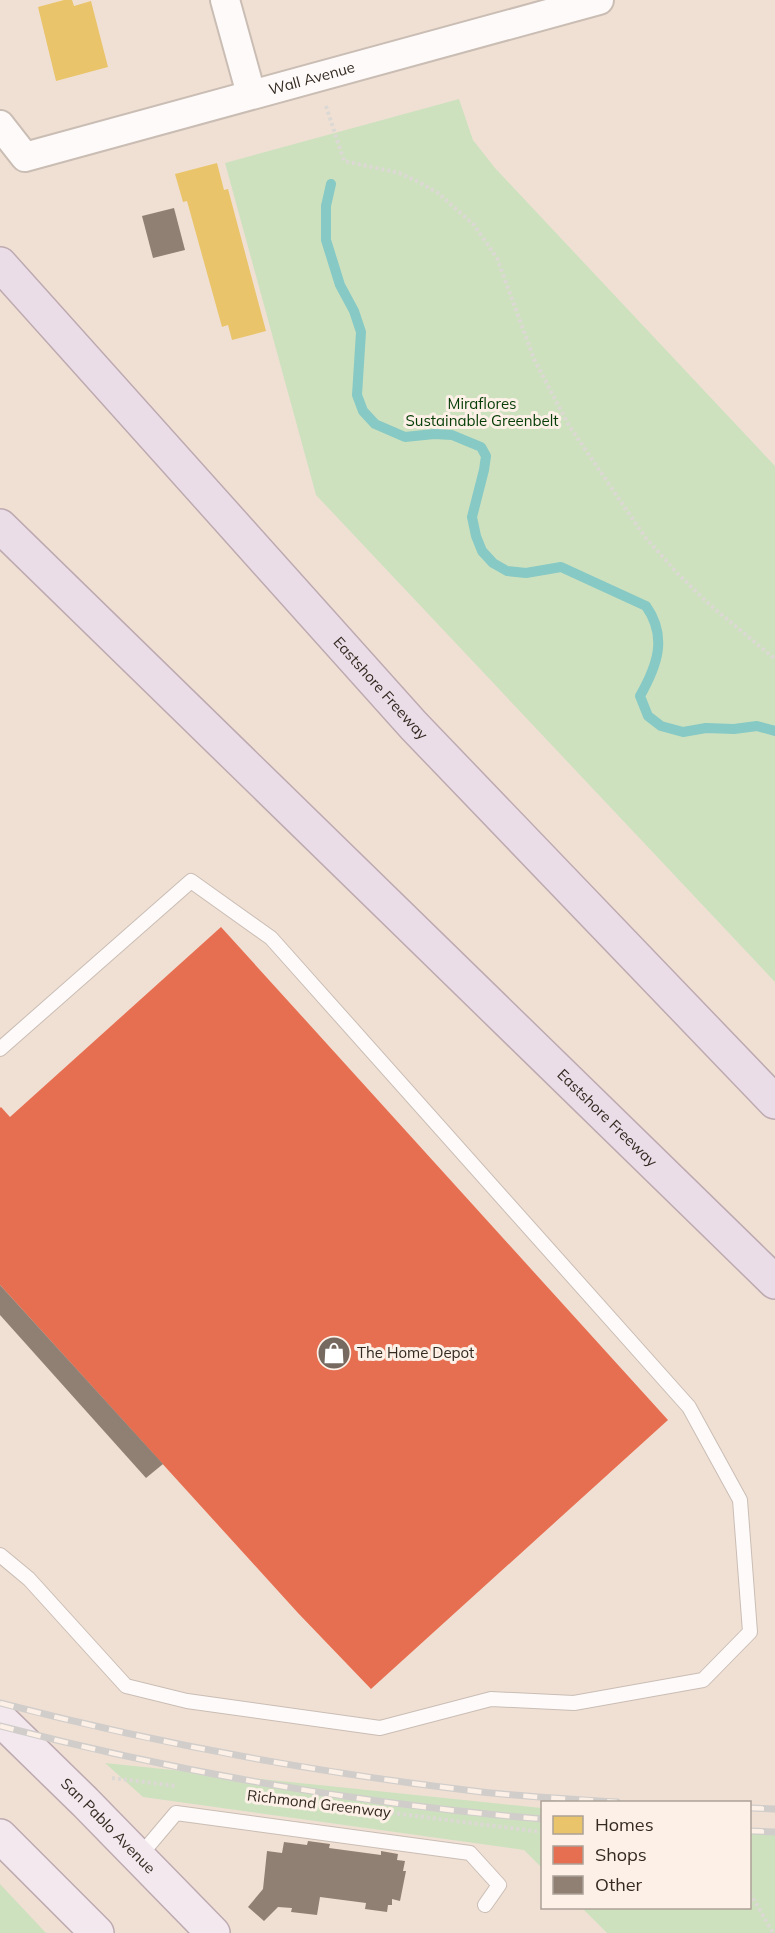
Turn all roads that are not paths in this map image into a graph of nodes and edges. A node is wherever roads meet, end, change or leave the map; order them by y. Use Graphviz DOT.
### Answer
graph roads {
  1 [pos="225,0"];
  2 [pos="599,0"];
  3 [pos="251,94"];
  4 [pos="0,125"];
  5 [pos="0,264"];
  6 [pos="0,526"];
  7 [pos="0,1049"];
  8 [pos="775,1102"];
  9 [pos="775,1282"];
  10 [pos="0,1555"];
  11 [pos="0,1719"];
  12 [pos="0,1836"];
  13 [pos="138,1858"];
  14 [pos="485,1905"];
  15 [pos="97,1933"];
  16 [pos="213,1933"];
  1 -- 3 [label="street"];
  2 -- 3 [label="street, Wall Avenue"];
  3 -- 4 [label="street, Wall Avenue"];
  5 -- 8 [label="highway, Eastshore Freeway"];
  6 -- 9 [label="highway, Eastshore Freeway"];
  7 -- 10 [label="lane"];
  11 -- 13 [label="main road, San Pablo Avenue"];
  12 -- 15 [label="main road"];
  13 -- 14 [label="lane"];
  13 -- 16 [label="main road, San Pablo Avenue"];
}
